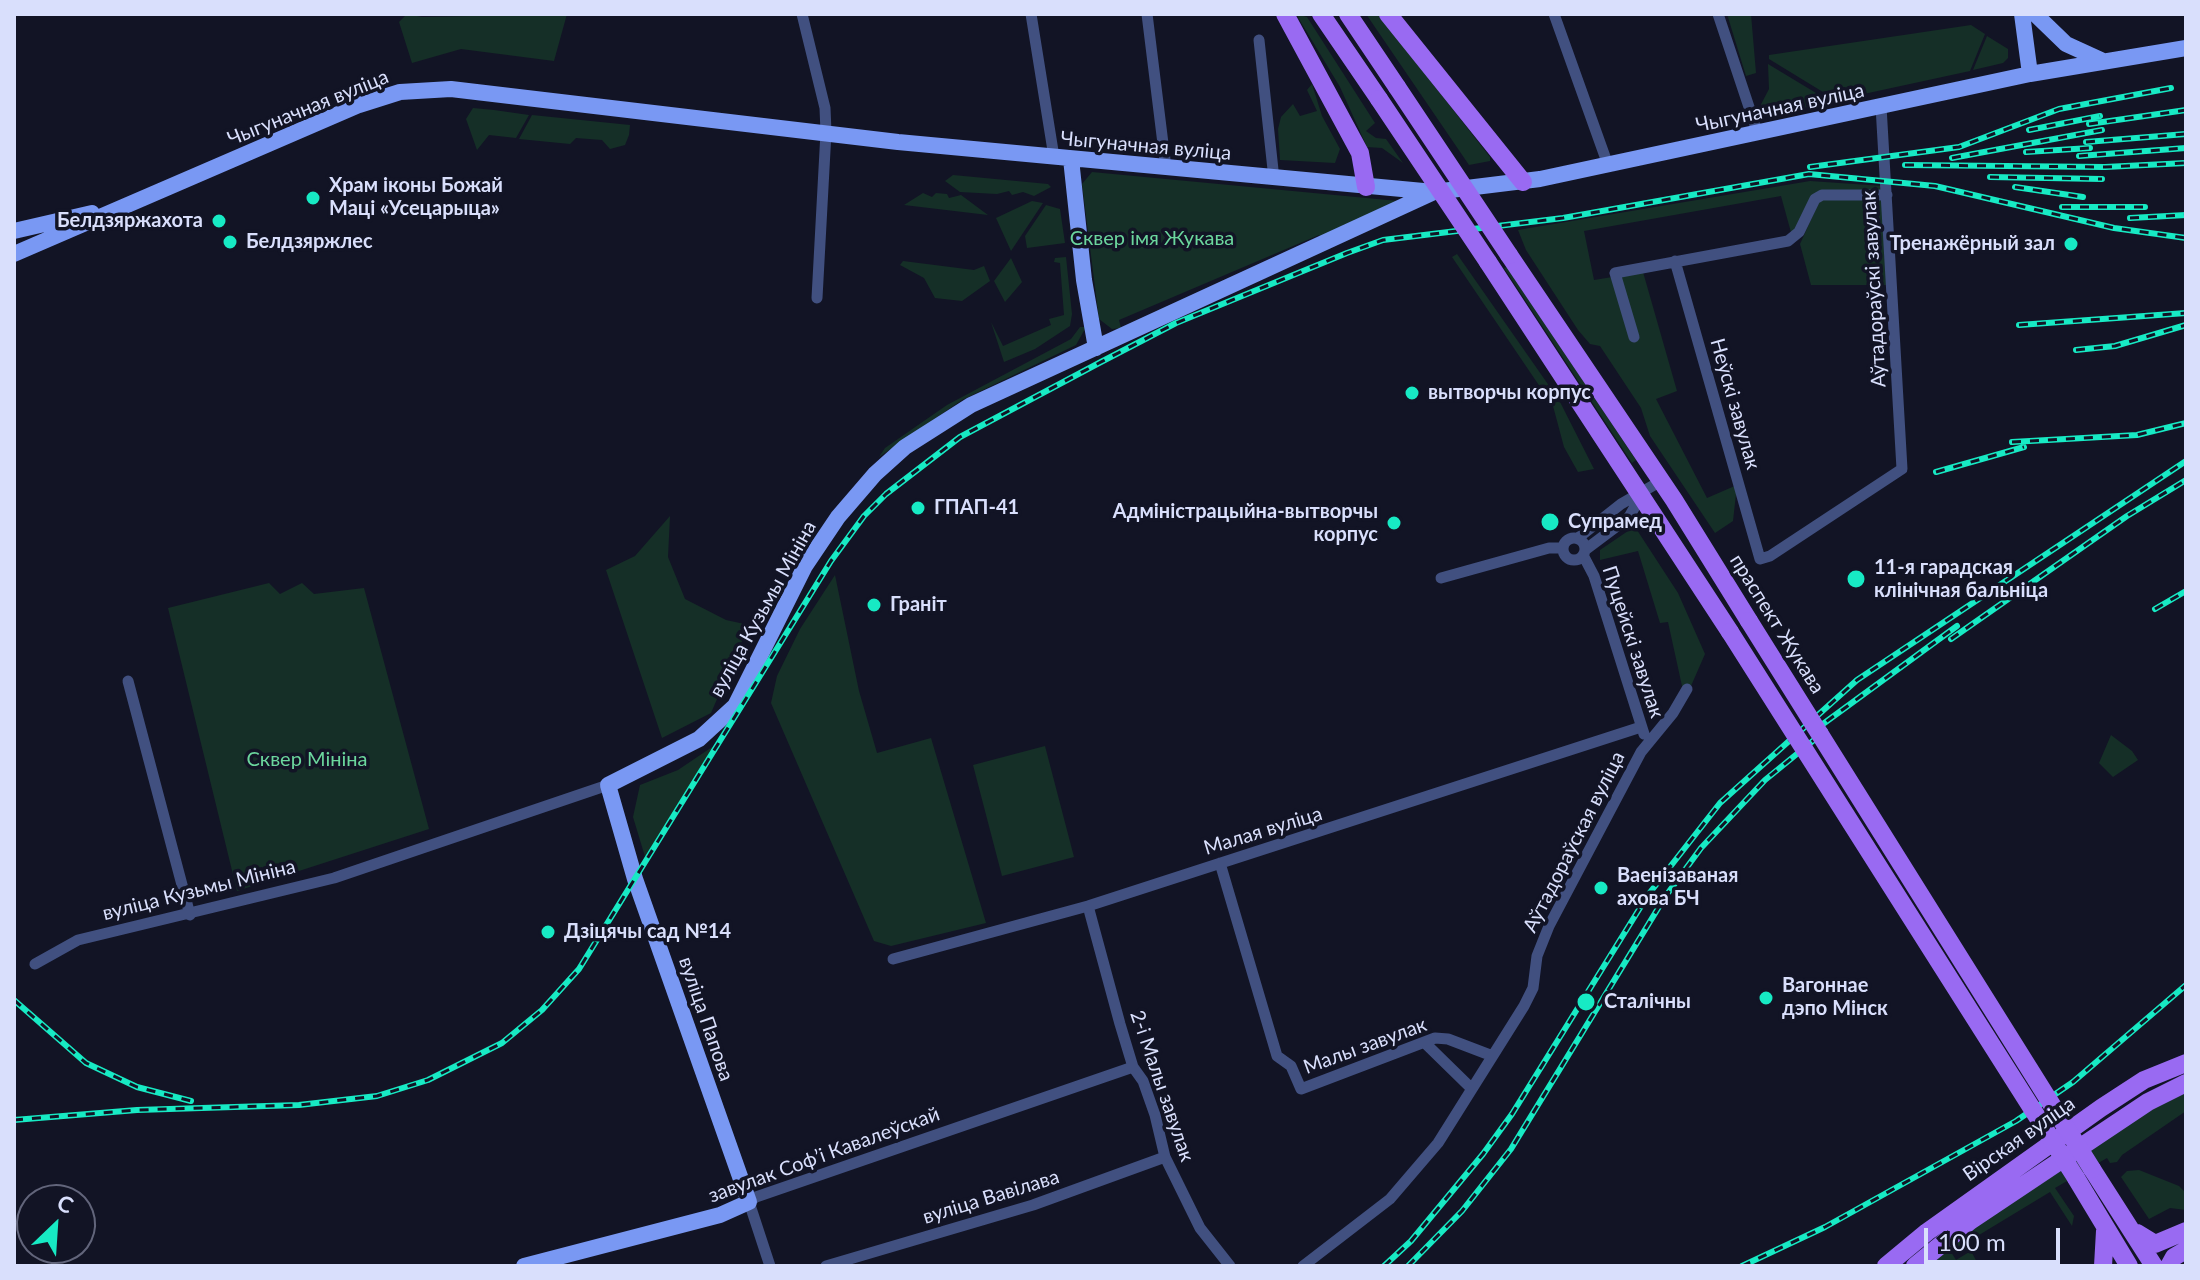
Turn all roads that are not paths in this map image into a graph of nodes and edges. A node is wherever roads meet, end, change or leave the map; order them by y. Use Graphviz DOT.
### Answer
graph roads {
  1 [pos="802,14"];
  2 [pos="1031,14"];
  3 [pos="1147,14"];
  4 [pos="1285,14"];
  5 [pos="1321,14"];
  6 [pos="1348,14"];
  7 [pos="1388,14"];
  8 [pos="1554,14"];
  9 [pos="1718,14"];
  10 [pos="2022,14"];
  11 [pos="2035,14"];
  12 [pos="1259,40"];
  13 [pos="2066,44"];
  14 [pos="2186,48"];
  15 [pos="2104,61"];
  16 [pos="2070,67"];
  17 [pos="2030,74"];
  18 [pos="1881,106"];
  19 [pos="826,132"];
  20 [pos="1758,134"];
  21 [pos="1062,158"];
  22 [pos="1608,165"];
  23 [pos="1166,168"];
  24 [pos="1274,179"];
  25 [pos="1523,182"];
  26 [pos="1366,187"];
  27 [pos="1434,192"];
  28 [pos="1887,195"];
  29 [pos="114,208"];
  30 [pos="14,231"];
  31 [pos="14,254"];
  32 [pos="1675,261"];
  33 [pos="817,298"];
  34 [pos="1634,337"];
  35 [pos="1096,348"];
  36 [pos="1661,481"];
  37 [pos="1641,496"];
  38 [pos="1578,538"];
  39 [pos="1563,548"];
  40 [pos="1584,552"];
  41 [pos="1760,559"];
  42 [pos="1441,578"];
  43 [pos="128,681"];
  44 [pos="1687,689"];
  45 [pos="1641,727"];
  46 [pos="1648,742"];
  47 [pos="608,785"];
  48 [pos="1220,863"];
  49 [pos="1088,906"];
  50 [pos="190,915"];
  51 [pos="893,959"];
  52 [pos="35,964"];
  53 [pos="1425,1043"];
  54 [pos="1490,1055"];
  55 [pos="2186,1063"];
  56 [pos="1133,1067"];
  57 [pos="2186,1083"];
  58 [pos="1472,1089"];
  59 [pos="1165,1157"];
  60 [pos="2084,1174"];
  61 [pos="749,1202"];
  62 [pos="2126,1223"];
  63 [pos="2105,1228"];
  64 [pos="2186,1231"];
  65 [pos="2186,1250"];
  66 [pos="524,1266"];
  67 [pos="770,1266"];
  68 [pos="826,1266"];
  69 [pos="1230,1266"];
  70 [pos="1303,1266"];
  71 [pos="1886,1266"];
  72 [pos="1915,1266"];
  73 [pos="2103,1266"];
  74 [pos="2130,1266"];
  75 [pos="2154,1266"];
  76 [pos="2169,1266"];
  1 -- 19 [label="street"];
  2 -- 21 [label="street"];
  3 -- 23 [label="street"];
  4 -- 26 [label="main road"];
  5 -- 37 [label="main road, праспект Жукава, bridge"];
  6 -- 36 [label="main road, праспект Жукава, bridge"];
  7 -- 25 [label="main road"];
  8 -- 22 [label="street"];
  9 -- 20 [label="street"];
  10 -- 17 [label="main road"];
  11 -- 13 [label="main road"];
  12 -- 24 [label="street"];
  13 -- 15 [label="main road"];
  13 -- 16 [label="main road"];
  14 -- 15 [label="main road, Чыгуначная вуліца"];
  15 -- 16 [label="main road, Чыгуначная вуліца"];
  16 -- 17 [label="main road, Чыгуначная вуліца"];
  17 -- 18 [label="main road, Чыгуначная вуліца"];
  18 -- 20 [label="main road, Чыгуначная вуліца"];
  18 -- 28 [label="street, Аўтадораўскі завулак"];
  19 -- 21 [label="main road, Чыгуначная вуліца"];
  19 -- 29 [label="main road, Чыгуначная вуліца"];
  19 -- 33 [label="street"];
  20 -- 22 [label="main road, Чыгуначная вуліца"];
  21 -- 23 [label="main road, Чыгуначная вуліца"];
  21 -- 35 [label="main road"];
  22 -- 25 [label="main road, Чыгуначная вуліца"];
  23 -- 24 [label="main road, Чыгуначная вуліца"];
  24 -- 26 [label="main road, Чыгуначная вуліца"];
  25 -- 27 [label="main road, Чыгуначная вуліца"];
  26 -- 27 [label="main road, Чыгуначная вуліца"];
  27 -- 35 [label="main road, вуліца Кузьмы Мініна"];
  28 -- 32 [label="street"];
  28 -- 41 [label="street, Аўтадораўскі завулак"];
  29 -- 30 [label="main road, Чыгуначная вуліца"];
  29 -- 31 [label="main road, Чыгуначная вуліца"];
  32 -- 34 [label="street"];
  32 -- 41 [label="street, Неўскі завулак"];
  35 -- 47 [label="main road, вуліца Кузьмы Мініна"];
  36 -- 37 [label="street"];
  36 -- 60 [label="main road, праспект Жукава, bridge"];
  37 -- 38 [label="street"];
  37 -- 40 [label="street, Пуцейскі завулак"];
  37 -- 60 [label="main road, праспект Жукава, bridge"];
  38 -- 39 [label="street"];
  38 -- 40 [label="street"];
  39 -- 40 [label="street"];
  39 -- 42 [label="street"];
  40 -- 45 [label="street, Пуцейскі завулак"];
  43 -- 50 [label="street"];
  44 -- 46 [label="street, Аўтадораўская вуліца"];
  45 -- 46 [label="street, Пуцейскі завулак"];
  45 -- 48 [label="street, Малая вуліца"];
  46 -- 54 [label="street, Аўтадораўская вуліца"];
  47 -- 50 [label="street, вуліца Кузьмы Мініна"];
  47 -- 61 [label="main road, вуліца Папова"];
  48 -- 49 [label="street, Малая вуліца"];
  48 -- 53 [label="street, Малы завулак"];
  49 -- 51 [label="street, Малая вуліца"];
  49 -- 56 [label="street, 2-і Малы завулак"];
  50 -- 52 [label="street, вуліца Кузьмы Мініна"];
  53 -- 54 [label="street, Малы завулак"];
  53 -- 58 [label="street"];
  54 -- 58 [label="street, Аўтадораўская вуліца"];
  55 -- 71 [label="main road, Вірская вуліца"];
  56 -- 59 [label="street, 2-і Малы завулак"];
  56 -- 61 [label="street, завулак Софʼі Кавалеўскай"];
  57 -- 72 [label="main road, Вірская вуліца"];
  58 -- 70 [label="street, Аўтадораўская вуліца"];
  59 -- 68 [label="street, вуліца Вавілава"];
  59 -- 69 [label="street, 2-і Малы завулак"];
  60 -- 62 [label="main road, праспект Жукава"];
  60 -- 63 [label="main road, праспект Жукава"];
  61 -- 66 [label="main road, завулак Софʼі Кавалеўскай"];
  61 -- 67 [label="street, вуліца Папова"];
  62 -- 64 [label="main road"];
  62 -- 74 [label="main road"];
  62 -- 75 [label="main road, праспект Жукава"];
  63 -- 73 [label="main road"];
  63 -- 74 [label="main road, праспект Жукава"];
  65 -- 76 [label="main road"];
}
